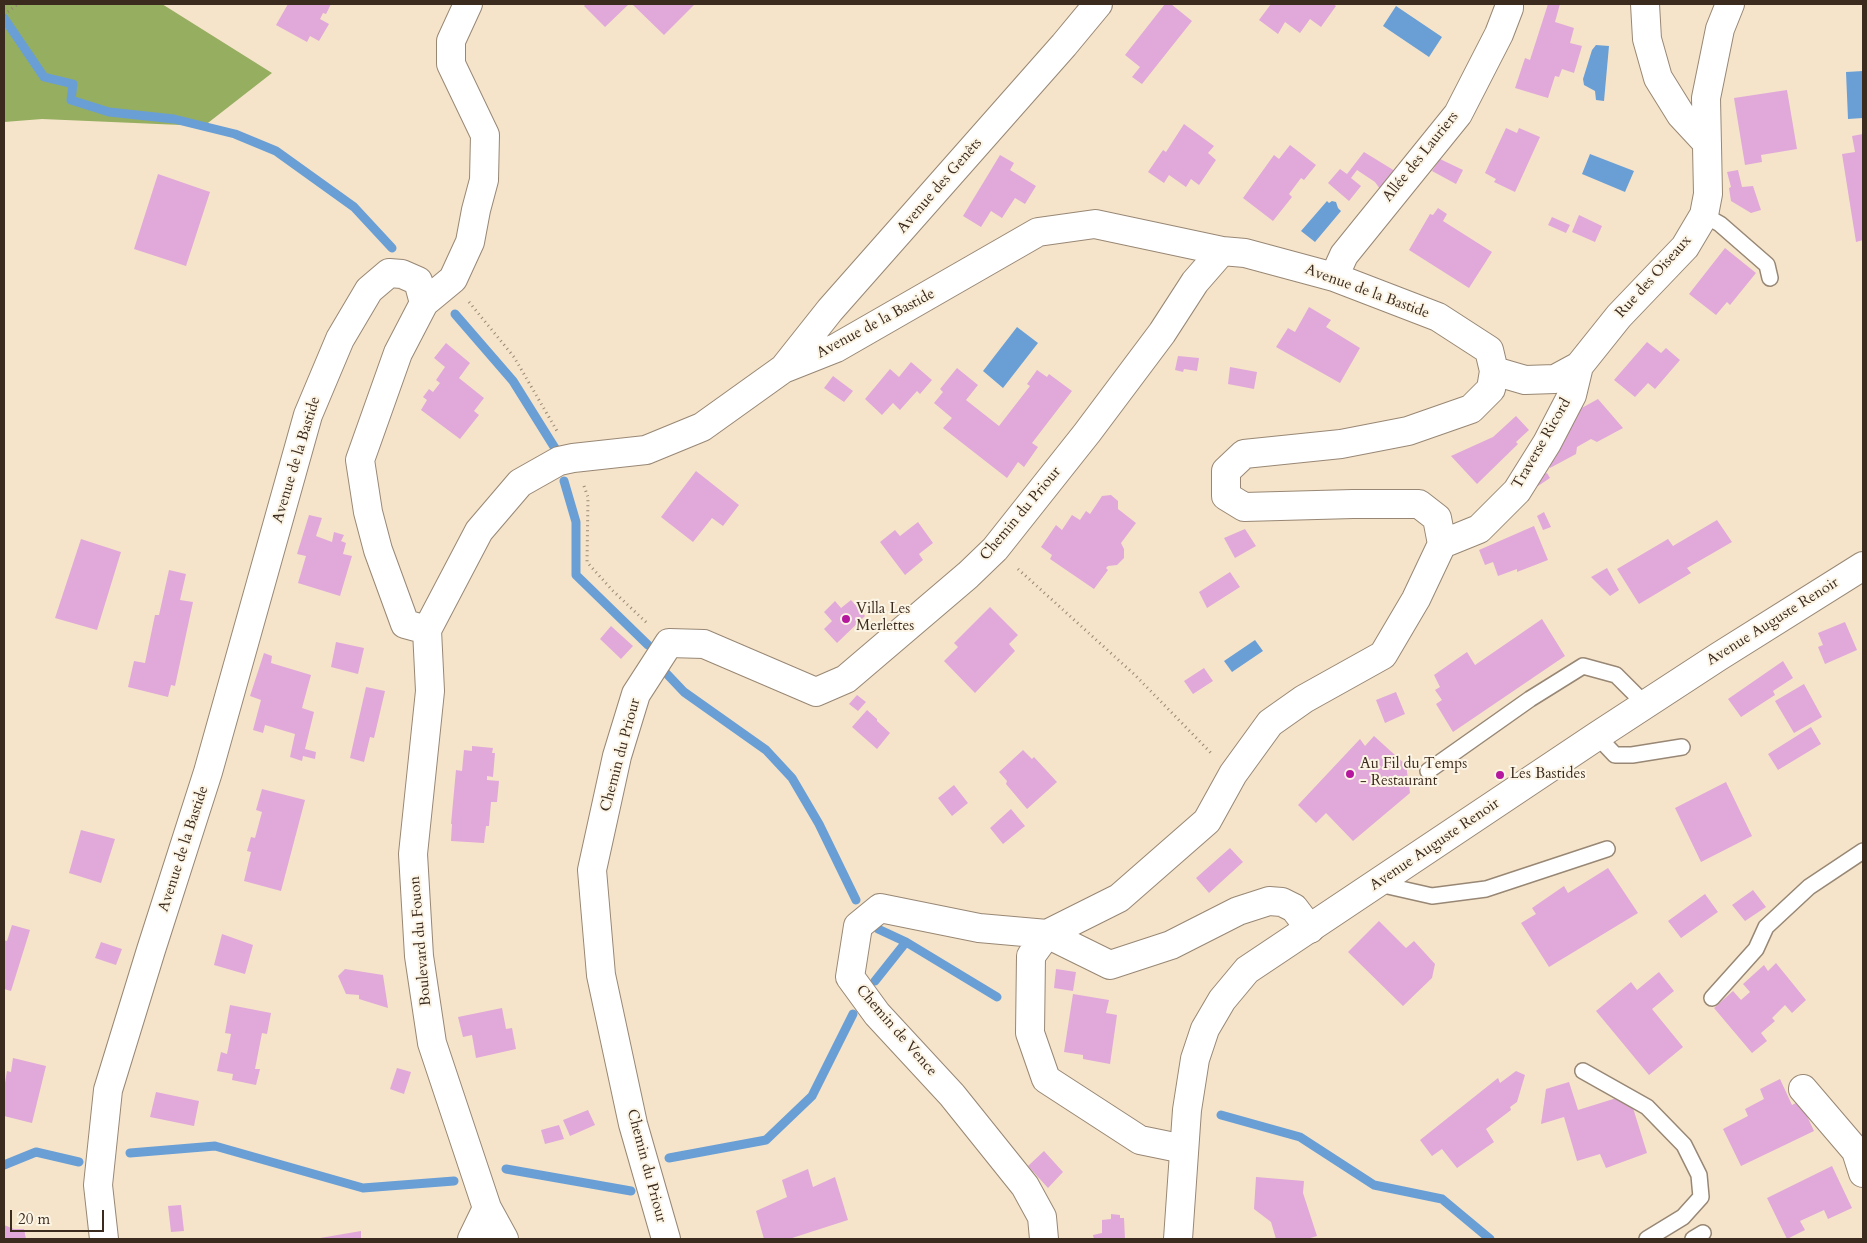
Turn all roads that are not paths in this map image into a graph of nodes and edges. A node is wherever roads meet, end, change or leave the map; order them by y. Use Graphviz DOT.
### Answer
graph roads {
  1 [pos="468,4"];
  2 [pos="1098,4"];
  3 [pos="1509,4"];
  4 [pos="1645,4"];
  5 [pos="1730,4"];
  6 [pos="1707,143"];
  7 [pos="1704,215"];
  8 [pos="1222,251"];
  9 [pos="1334,277"];
  10 [pos="1770,278"];
  11 [pos="424,303"];
  12 [pos="1579,366"];
  13 [pos="783,369"];
  14 [pos="1494,371"];
  15 [pos="1442,544"];
  16 [pos="1863,566"];
  17 [pos="427,630"];
  18 [pos="1645,704"];
  19 [pos="1597,736"];
  20 [pos="1682,747"];
  21 [pos="1428,771"];
  22 [pos="1606,848"];
  23 [pos="1863,851"];
  24 [pos="1379,884"];
  25 [pos="1310,929"];
  26 [pos="1047,934"];
  27 [pos="1712,998"];
  28 [pos="1584,1071"];
  29 [pos="1802,1089"];
  30 [pos="1184,1149"];
  31 [pos="1863,1173"];
  32 [pos="487,1208"];
  33 [pos="104,1239"];
  34 [pos="472,1239"];
  35 [pos="504,1239"];
  36 [pos="666,1239"];
  37 [pos="1044,1239"];
  38 [pos="1178,1239"];
  39 [pos="1647,1239"];
  1 -- 11 [label="street"];
  2 -- 13 [label="street, Avenue des Genêts"];
  3 -- 9 [label="street, Allée des Lauriers"];
  4 -- 6 [label="street"];
  5 -- 6 [label="street, Rue des Oiseaux"];
  6 -- 7 [label="street, Rue des Oiseaux"];
  7 -- 10 [label="lane"];
  7 -- 12 [label="street, Rue des Oiseaux"];
  8 -- 9 [label="street, Avenue de la Bastide"];
  8 -- 13 [label="street, Avenue de la Bastide"];
  8 -- 36 [label="street, Chemin du Priour"];
  9 -- 14 [label="street, Avenue de la Bastide"];
  11 -- 17 [label="street"];
  11 -- 33 [label="street, Avenue de la Bastide"];
  12 -- 14 [label="street, Rue des Oiseaux"];
  12 -- 15 [label="street, Traverse Ricord"];
  13 -- 17 [label="street, Avenue de la Bastide"];
  14 -- 15 [label="street"];
  15 -- 26 [label="street"];
  16 -- 18 [label="street, Avenue Auguste Renoir"];
  17 -- 32 [label="street, Boulevard du Fouon"];
  18 -- 19 [label="street, Avenue Auguste Renoir"];
  18 -- 21 [label="lane"];
  19 -- 20 [label="lane"];
  19 -- 24 [label="street, Avenue Auguste Renoir"];
  22 -- 24 [label="lane"];
  23 -- 27 [label="lane"];
  24 -- 25 [label="street, Avenue Auguste Renoir"];
  25 -- 26 [label="street"];
  25 -- 30 [label="street, Avenue Auguste Renoir"];
  26 -- 30 [label="street"];
  26 -- 37 [label="street, Chemin de Vence"];
  28 -- 39 [label="lane"];
  29 -- 31 [label="street"];
  30 -- 38 [label="street, Avenue Auguste Renoir"];
  32 -- 34 [label="street"];
  32 -- 35 [label="street, Boulevard du Fouon"];
}
